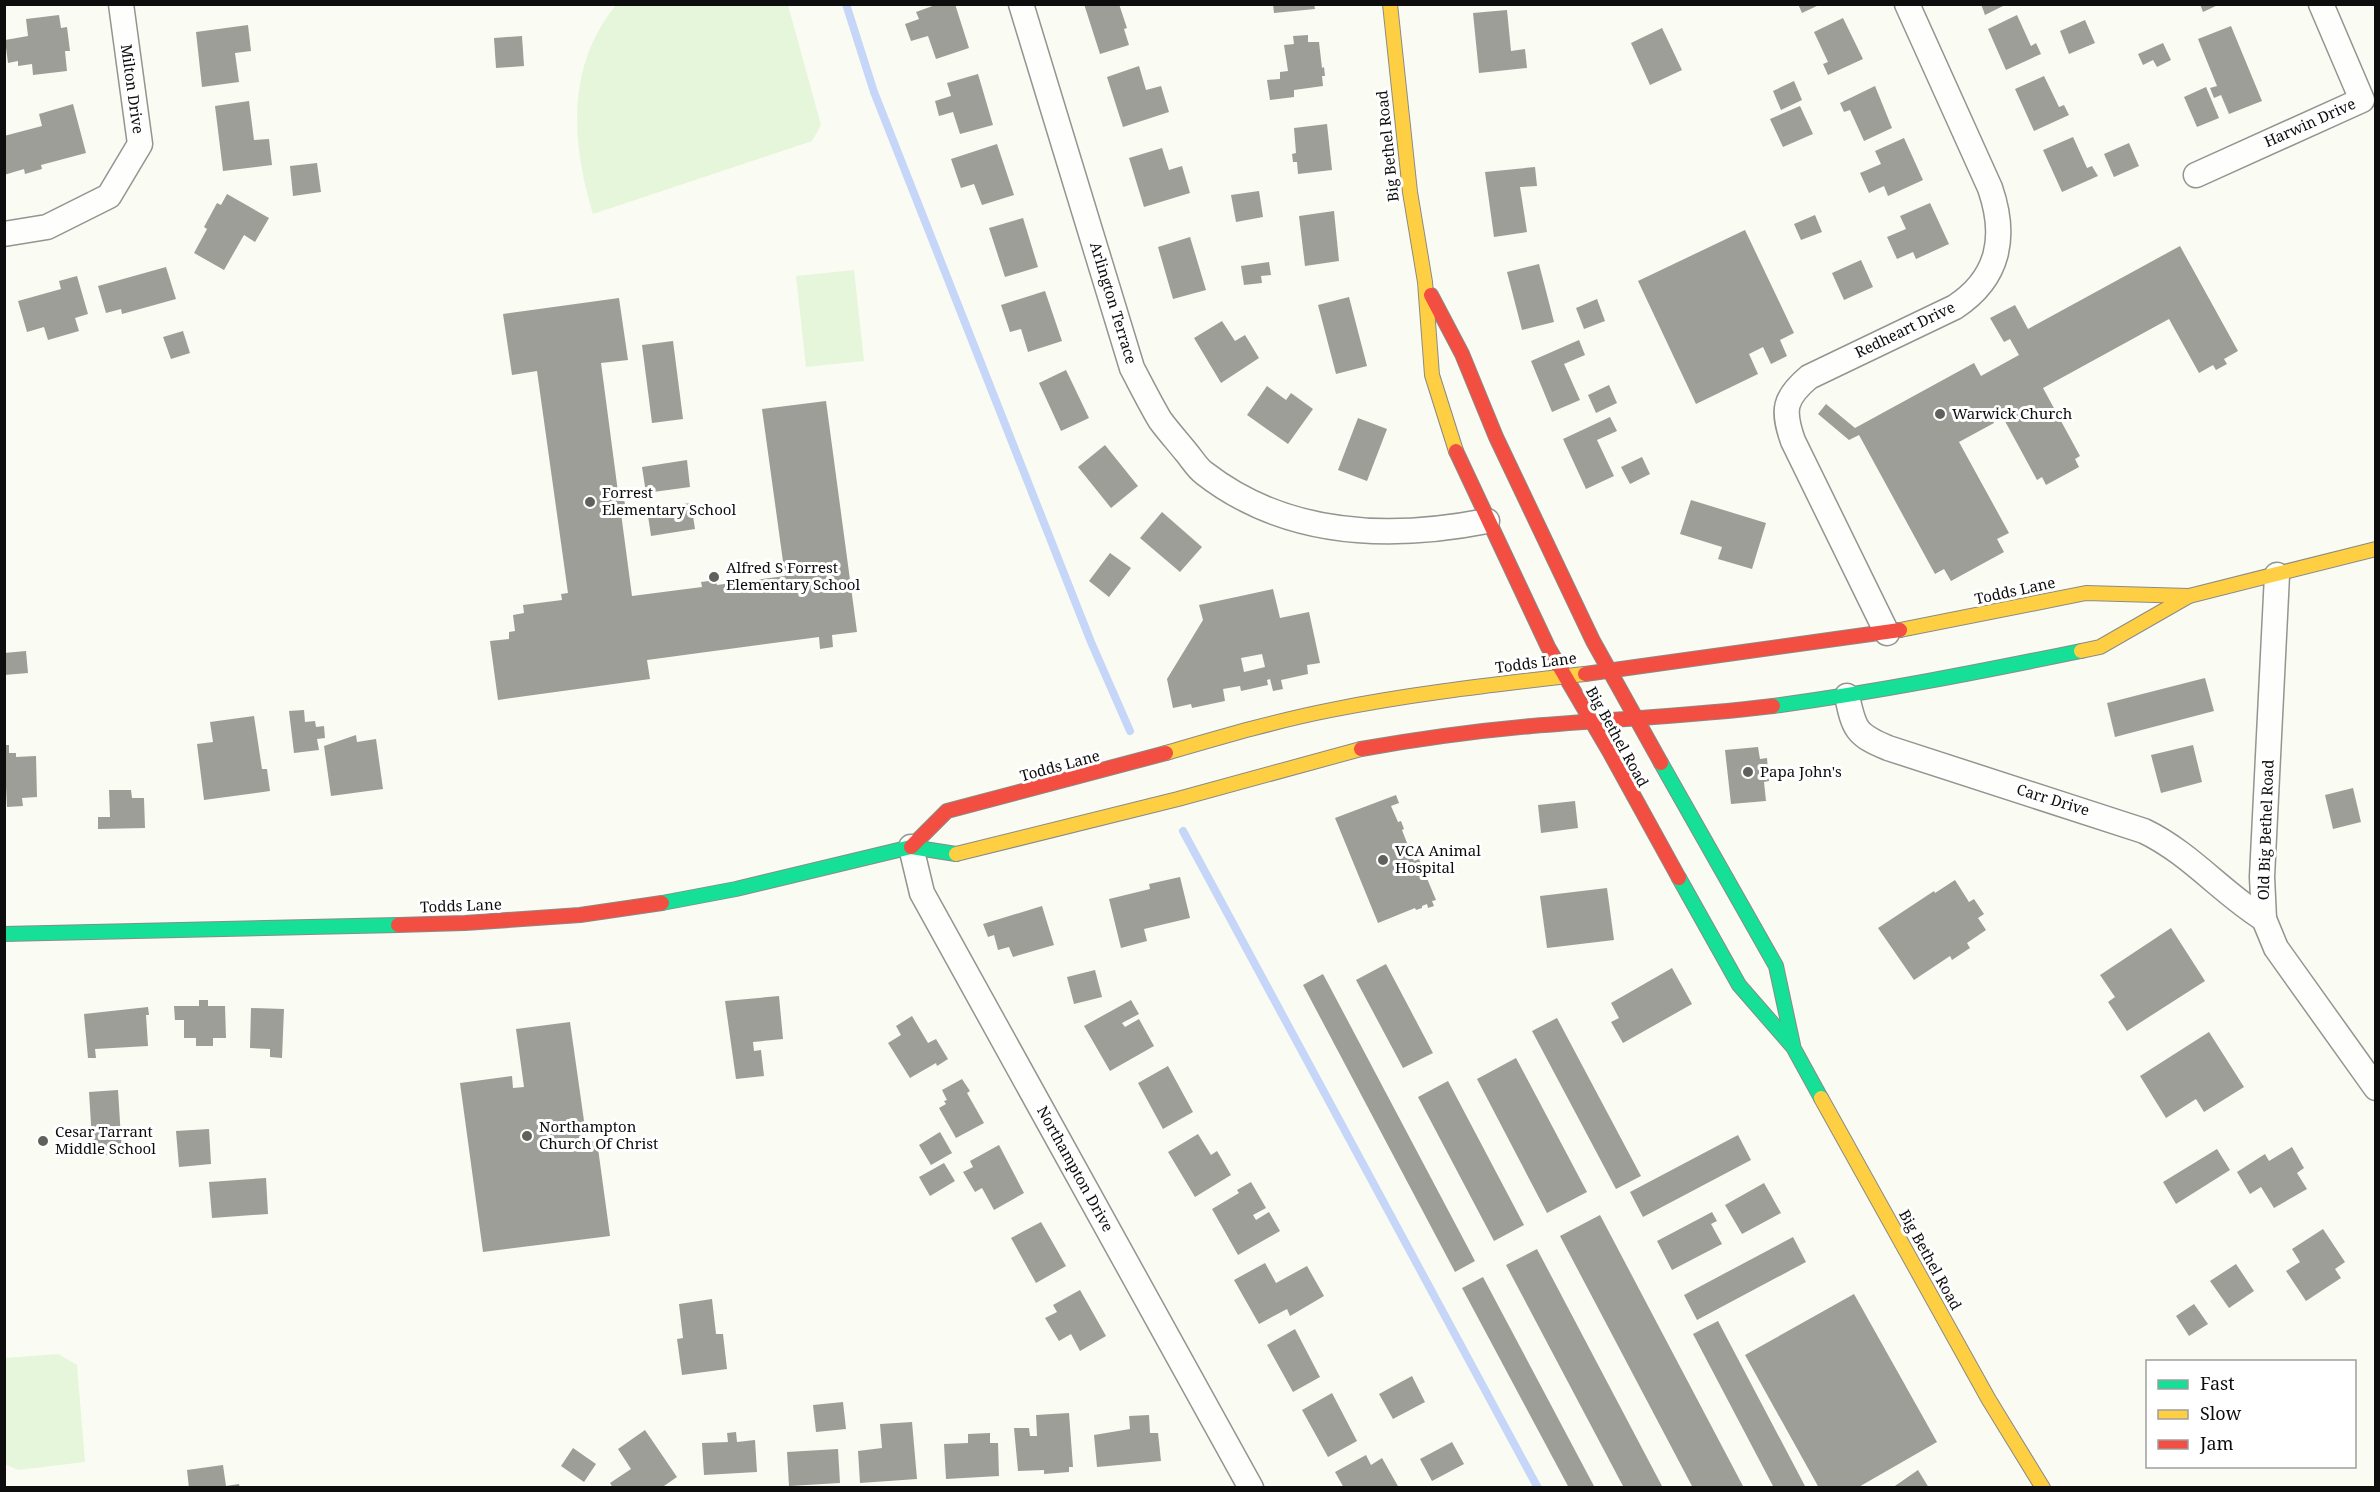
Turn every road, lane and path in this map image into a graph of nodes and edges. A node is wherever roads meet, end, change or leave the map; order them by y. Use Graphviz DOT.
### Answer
graph roads {
  1 [pos="121,4"];
  2 [pos="1021,4"];
  3 [pos="1390,4"];
  4 [pos="1907,4"];
  5 [pos="2321,4"];
  6 [pos="2196,175"];
  7 [pos="4,234"];
  8 [pos="1425,282"];
  9 [pos="1487,521"];
  10 [pos="2376,549"];
  11 [pos="2277,575"];
  12 [pos="2189,596"];
  13 [pos="1887,633"];
  14 [pos="1609,671"];
  15 [pos="1564,676"];
  16 [pos="1847,696"];
  17 [pos="1638,720"];
  18 [pos="1592,722"];
  19 [pos="911,847"];
  20 [pos="2264,920"];
  21 [pos="4,934"];
  22 [pos="1793,1047"];
  23 [pos="2376,1088"];
  24 [pos="1251,1488"];
  25 [pos="2043,1488"];
  1 -- 7 [label="street, Milton Drive"];
  2 -- 9 [label="street, Arlington Terrace"];
  3 -- 8 [label="main road, Big Bethel Road"];
  4 -- 13 [label="street, Redheart Drive"];
  5 -- 6 [label="street, Harwin Drive"];
  8 -- 9 [label="main road, Big Bethel Road"];
  8 -- 14 [label="main road, Big Bethel Road"];
  9 -- 15 [label="main road, Big Bethel Road"];
  10 -- 11 [label="main road, Todds Lane"];
  11 -- 12 [label="main road, Todds Lane"];
  11 -- 20 [label="street, Old Big Bethel Road"];
  12 -- 13 [label="main road, Todds Lane"];
  12 -- 16 [label="main road, Todds Lane"];
  13 -- 14 [label="main road, Todds Lane"];
  14 -- 15 [label="main road, Todds Lane"];
  14 -- 17 [label="main road, Big Bethel Road"];
  15 -- 18 [label="main road, Big Bethel Road"];
  15 -- 19 [label="main road, Todds Lane"];
  16 -- 17 [label="main road, Todds Lane"];
  16 -- 20 [label="street, Carr Drive"];
  17 -- 18 [label="main road, Todds Lane"];
  17 -- 22 [label="main road, Big Bethel Road"];
  18 -- 19 [label="main road, Todds Lane"];
  18 -- 22 [label="main road, Big Bethel Road"];
  19 -- 21 [label="main road, Todds Lane"];
  19 -- 24 [label="street, Northampton Drive"];
  20 -- 23 [label="street, Old Big Bethel Road"];
  22 -- 25 [label="main road, Big Bethel Road"];
}
